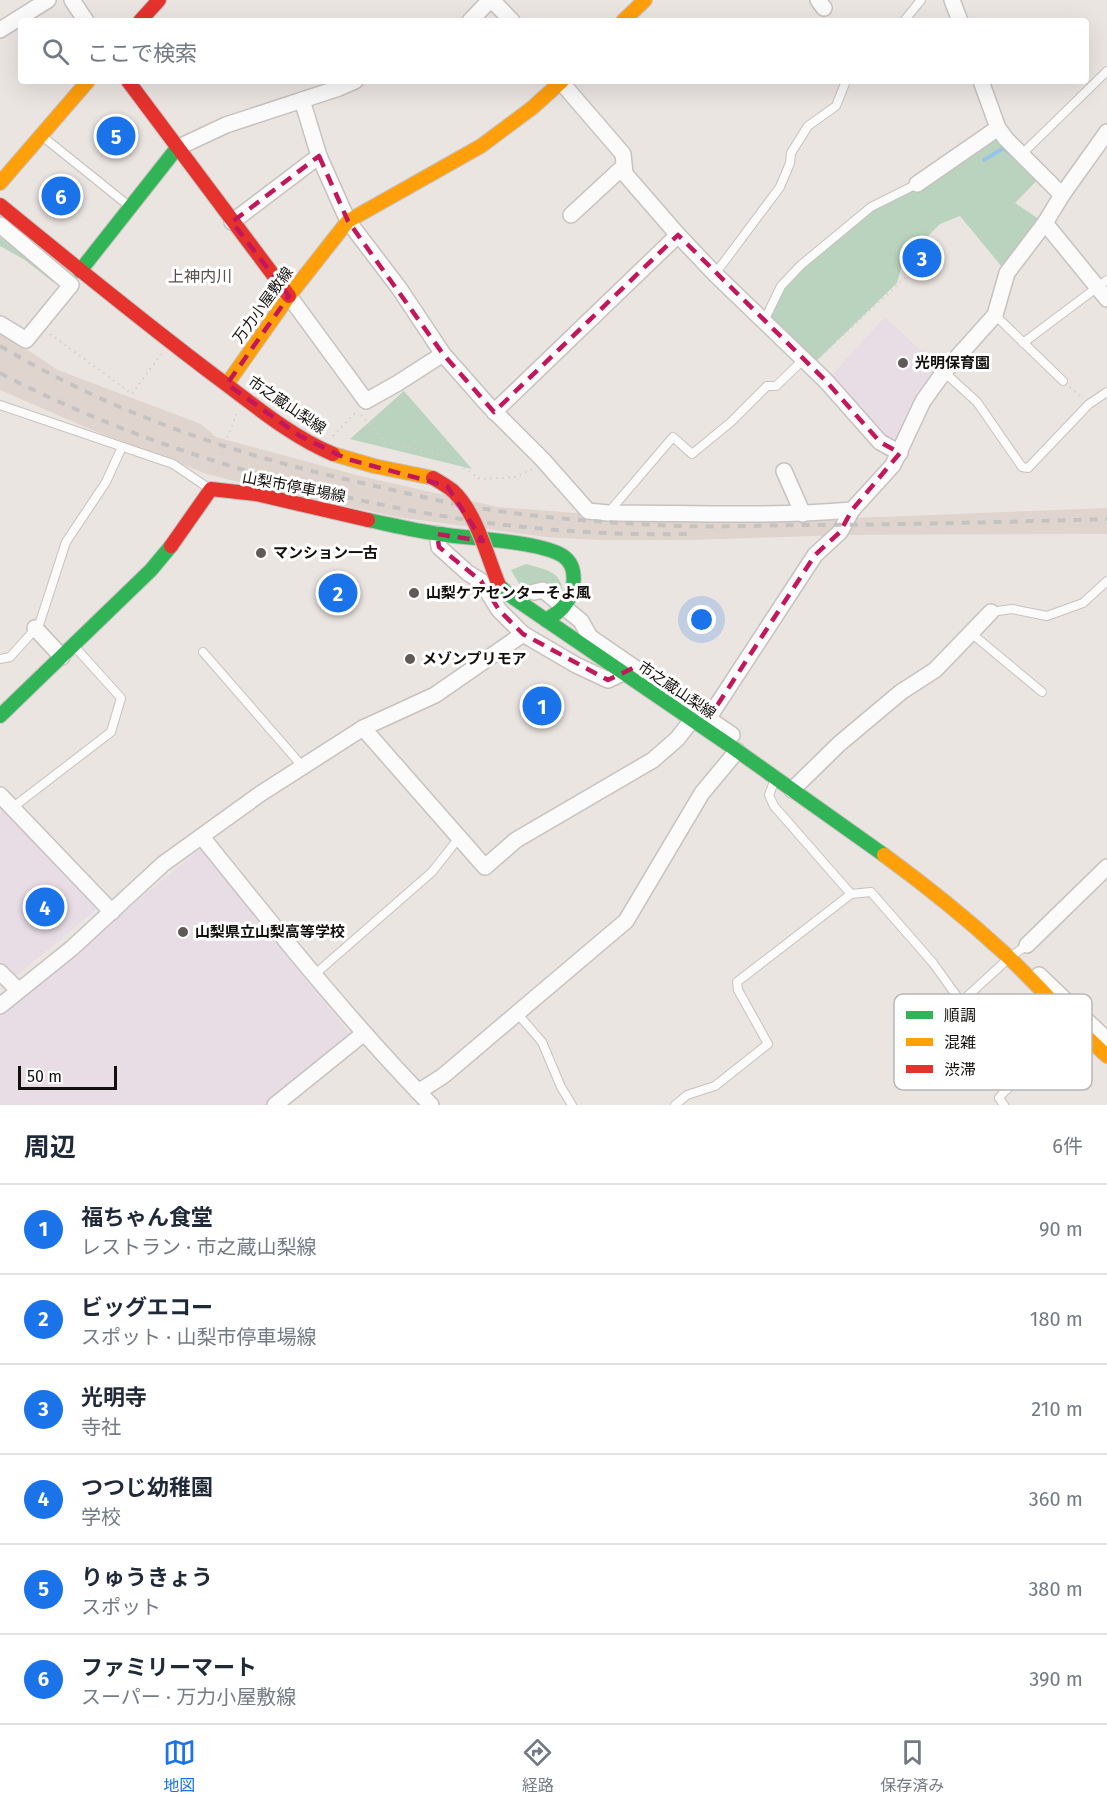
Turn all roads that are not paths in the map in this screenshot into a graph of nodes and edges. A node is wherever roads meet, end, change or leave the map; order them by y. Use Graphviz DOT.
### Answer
graph roads {
  1 [pos="48,0"];
  2 [pos="72,0"];
  3 [pos="159,0"];
  4 [pos="491,0"];
  5 [pos="644,0"];
  6 [pos="921,0"];
  7 [pos="952,0"];
  8 [pos="19,18"];
  9 [pos="84,18"];
  10 [pos="143,18"];
  11 [pos="473,18"];
  12 [pos="509,18"];
  13 [pos="626,18"];
  14 [pos="906,18"];
  15 [pos="959,18"];
  16 [pos="18,19"];
  17 [pos="0,30"];
  18 [pos="1107,71"];
  19 [pos="85,84"];
  20 [pos="130,84"];
  21 [pos="347,84"];
  22 [pos="560,84"];
  23 [pos="564,84"];
  24 [pos="845,84"];
  25 [pos="982,84"];
  26 [pos="302,100"];
  27 [pos="998,128"];
  28 [pos="1107,132"];
  29 [pos="41,135"];
  30 [pos="177,148"];
  31 [pos="1022,154"];
  32 [pos="319,156"];
  33 [pos="624,166"];
  34 [pos="0,183"];
  35 [pos="917,183"];
  36 [pos="1062,195"];
  37 [pos="0,205"];
  38 [pos="131,207"];
  39 [pos="571,215"];
  40 [pos="348,221"];
  41 [pos="232,222"];
  42 [pos="1045,223"];
  43 [pos="0,225"];
  44 [pos="678,235"];
  45 [pos="80,272"];
  46 [pos="715,274"];
  47 [pos="1104,289"];
  48 [pos="289,296"];
  49 [pos="995,315"];
  50 [pos="764,321"];
  51 [pos="0,324"];
  52 [pos="1023,343"];
  53 [pos="443,354"];
  54 [pos="806,364"];
  55 [pos="944,372"];
  56 [pos="1063,381"];
  57 [pos="227,384"];
  58 [pos="1107,392"];
  59 [pos="0,405"];
  60 [pos="494,412"];
  61 [pos="123,447"];
  62 [pos="900,453"];
  63 [pos="784,471"];
  64 [pos="211,489"];
  65 [pos="852,510"];
  66 [pos="608,513"];
  67 [pos="803,514"];
  68 [pos="437,534"];
  69 [pos="1107,581"];
  70 [pos="534,592"];
  71 [pos="564,606"];
  72 [pos="991,612"];
  73 [pos="546,620"];
  74 [pos="35,628"];
  75 [pos="971,633"];
  76 [pos="523,634"];
  77 [pos="74,646"];
  78 [pos="203,652"];
  79 [pos="62,657"];
  80 [pos="0,659"];
  81 [pos="623,673"];
  82 [pos="1042,692"];
  83 [pos="0,716"];
  84 [pos="701,722"];
  85 [pos="363,728"];
  86 [pos="737,751"];
  87 [pos="303,767"];
  88 [pos="775,778"];
  89 [pos="796,787"];
  90 [pos="0,795"];
  91 [pos="12,808"];
  92 [pos="202,837"];
  93 [pos="458,839"];
  94 [pos="1107,867"];
  95 [pos="851,894"];
  96 [pos="112,912"];
  97 [pos="1017,952"];
  98 [pos="0,972"];
  99 [pos="314,975"];
  100 [pos="18,990"];
  101 [pos="955,994"];
  102 [pos="970,994"];
  103 [pos="1050,994"];
  104 [pos="1060,994"];
  105 [pos="0,1006"];
  106 [pos="517,1013"];
  107 [pos="1092,1025"];
  108 [pos="363,1034"];
  109 [pos="1107,1040"];
  110 [pos="1092,1042"];
  111 [pos="1107,1056"];
  112 [pos="1007,1090"];
  113 [pos="418,1092"];
  114 [pos="275,1105"];
  115 [pos="431,1105"];
  116 [pos="572,1105"];
  117 [pos="675,1105"];
  118 [pos="1004,1105"];
  1 -- 8 [label="street"];
  2 -- 9 [label="street"];
  3 -- 10 [label="main road"];
  4 -- 11 [label="street"];
  4 -- 12 [label="street"];
  5 -- 13 [label="main road"];
  6 -- 14 [label="lane"];
  7 -- 15 [label="street"];
  16 -- 17 [label="street"];
  18 -- 31 [label="lane"];
  19 -- 29 [label="main road"];
  20 -- 30 [label="main road"];
  21 -- 26 [label="street"];
  22 -- 40 [label="main road, 万力小屋敷線"];
  23 -- 33 [label="street"];
  24 -- 46 [label="lane"];
  25 -- 27 [label="street"];
  26 -- 30 [label="street"];
  26 -- 32 [label="street"];
  27 -- 31 [label="street"];
  27 -- 35 [label="street"];
  28 -- 36 [label="street"];
  29 -- 34 [label="main road"];
  29 -- 38 [label="lane"];
  30 -- 38 [label="main road"];
  30 -- 41 [label="main road"];
  31 -- 36 [label="street"];
  32 -- 40 [label="street"];
  32 -- 41 [label="street"];
  33 -- 39 [label="street"];
  33 -- 44 [label="street"];
  35 -- 50 [label="lane"];
  36 -- 42 [label="street"];
  37 -- 45 [label="main road"];
  38 -- 45 [label="main road"];
  40 -- 48 [label="main road, 万力小屋敷線"];
  40 -- 53 [label="street"];
  41 -- 48 [label="main road"];
  42 -- 47 [label="street"];
  42 -- 49 [label="street"];
  43 -- 51 [label="street"];
  44 -- 46 [label="street"];
  44 -- 60 [label="street"];
  45 -- 57 [label="main road"];
  46 -- 50 [label="street"];
  47 -- 52 [label="lane"];
  48 -- 53 [label="street"];
  48 -- 57 [label="main road, 万力小屋敷線"];
  49 -- 52 [label="lane"];
  49 -- 55 [label="street"];
  50 -- 54 [label="street"];
  52 -- 56 [label="lane"];
  53 -- 60 [label="street"];
  54 -- 62 [label="street"];
  54 -- 66 [label="lane"];
  55 -- 58 [label="lane"];
  55 -- 62 [label="street"];
  57 -- 73 [label="main road, 市之蔵山梨線, bridge"];
  59 -- 61 [label="lane"];
  60 -- 66 [label="street"];
  61 -- 64 [label="lane"];
  61 -- 74 [label="lane"];
  62 -- 65 [label="street"];
  63 -- 67 [label="street"];
  64 -- 68 [label="main road, 山梨市停車場線"];
  64 -- 77 [label="main road"];
  65 -- 67 [label="street"];
  65 -- 84 [label="street"];
  66 -- 67 [label="street"];
  68 -- 71 [label="main road, 山梨市停車場線"];
  68 -- 76 [label="street"];
  69 -- 72 [label="lane"];
  70 -- 71 [label="street"];
  71 -- 73 [label="main road"];
  71 -- 84 [label="street"];
  72 -- 75 [label="street"];
  73 -- 81 [label="main road, 市之蔵山梨線"];
  74 -- 79 [label="street"];
  74 -- 80 [label="lane"];
  75 -- 82 [label="lane"];
  75 -- 89 [label="street"];
  76 -- 81 [label="street"];
  76 -- 85 [label="street"];
  77 -- 79 [label="main road"];
  77 -- 91 [label="lane"];
  78 -- 87 [label="lane"];
  79 -- 83 [label="main road"];
  81 -- 84 [label="main road, 市之蔵山梨線"];
  84 -- 86 [label="main road, 市之蔵山梨線"];
  84 -- 89 [label="street"];
  84 -- 93 [label="street"];
  85 -- 87 [label="street"];
  85 -- 93 [label="street"];
  86 -- 88 [label="main road, 市之蔵山梨線"];
  86 -- 106 [label="street"];
  87 -- 92 [label="street"];
  88 -- 89 [label="main road, 市之蔵山梨線"];
  88 -- 95 [label="lane"];
  89 -- 97 [label="street"];
  90 -- 91 [label="street"];
  91 -- 96 [label="street"];
  92 -- 96 [label="street"];
  92 -- 99 [label="street"];
  93 -- 99 [label="lane"];
  94 -- 97 [label="street"];
  95 -- 101 [label="lane"];
  95 -- 117 [label="lane"];
  96 -- 100 [label="street"];
  97 -- 102 [label="lane"];
  97 -- 103 [label="main road"];
  97 -- 104 [label="street"];
  98 -- 100 [label="street"];
  99 -- 108 [label="street"];
  100 -- 105 [label="street"];
  106 -- 113 [label="street"];
  106 -- 116 [label="lane"];
  107 -- 109 [label="street"];
  108 -- 113 [label="street"];
  108 -- 114 [label="street"];
  110 -- 111 [label="main road"];
  112 -- 118 [label="lane"];
  113 -- 115 [label="street"];
}
